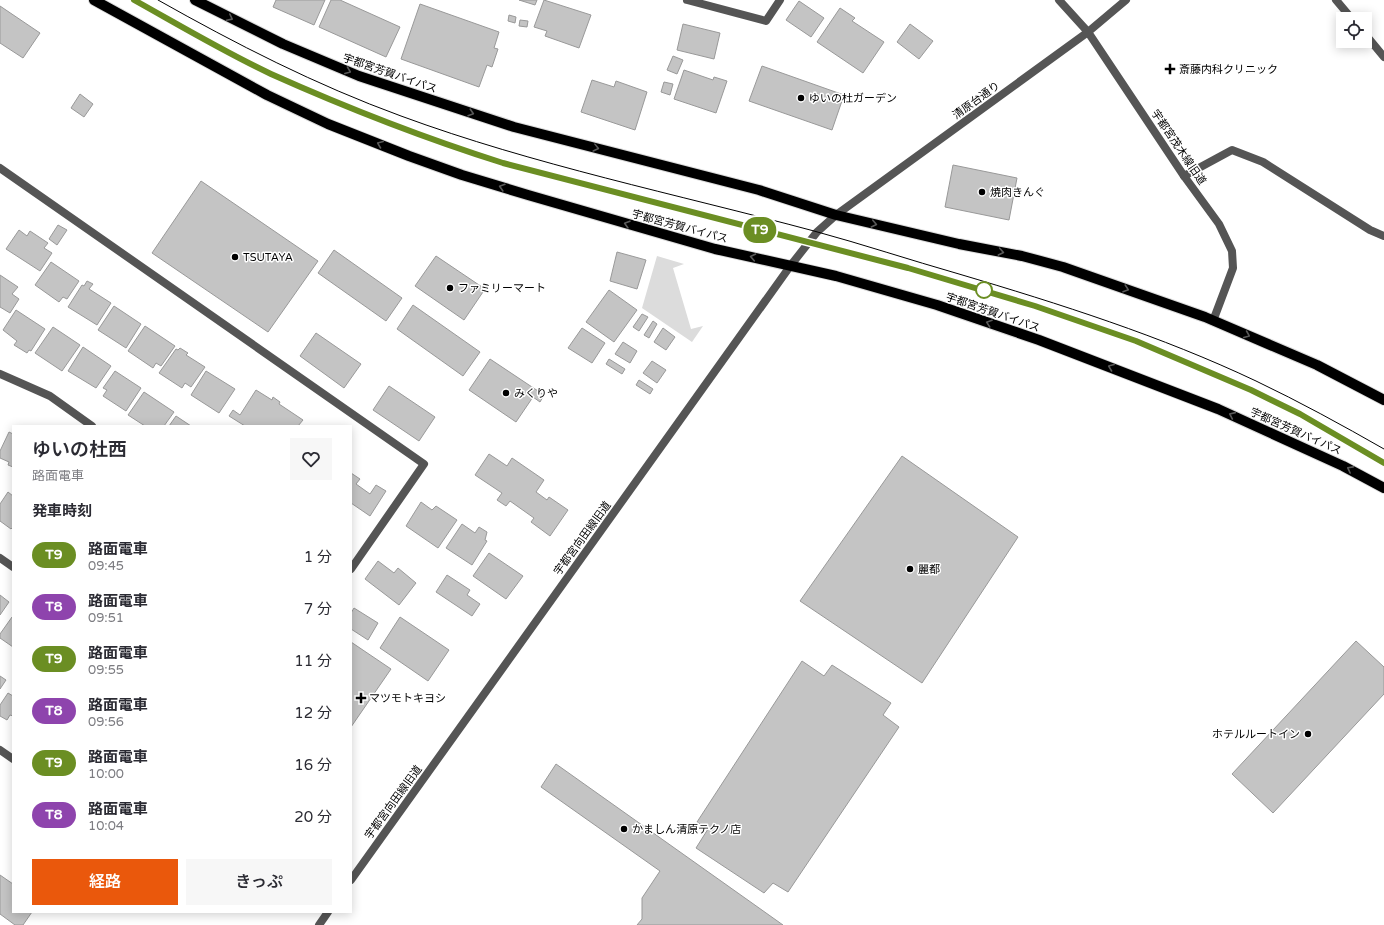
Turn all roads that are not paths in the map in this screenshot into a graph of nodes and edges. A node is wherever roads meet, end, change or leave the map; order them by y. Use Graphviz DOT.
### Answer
graph roads {
  1 [pos="94,0"];
  2 [pos="687,0"];
  3 [pos="780,0"];
  4 [pos="1059,0"];
  5 [pos="1126,0"];
  6 [pos="1336,0"];
  7 [pos="202,2"];
  8 [pos="1346,12"];
  9 [pos="1088,32"];
  10 [pos="1372,42"];
  11 [pos="1384,57"];
  12 [pos="0,168"];
  13 [pos="1184,176"];
  14 [pos="836,215"];
  15 [pos="1384,236"];
  16 [pos="791,265"];
  17 [pos="1214,321"];
  18 [pos="0,374"];
  19 [pos="1384,400"];
  20 [pos="91,425"];
  21 [pos="1384,488"];
  22 [pos="0,558"];
  23 [pos="12,566"];
  24 [pos="352,568"];
  25 [pos="0,750"];
  26 [pos="12,758"];
  27 [pos="352,879"];
  28 [pos="327,913"];
  29 [pos="319,925"];
  16 -- 1 [label="main road, 宇都宮芳賀バイパス, one-way"];
  2 -- 3 [label="street"];
  4 -- 9 [label="street, 宇都宮茂木線旧道"];
  5 -- 9 [label="street, 清原台通り"];
  6 -- 8 [label="street"];
  7 -- 14 [label="main road, 宇都宮芳賀バイパス, one-way"];
  9 -- 13 [label="street, 宇都宮茂木線旧道"];
  9 -- 14 [label="street, 清原台通り"];
  10 -- 11 [label="street"];
  12 -- 24 [label="street"];
  13 -- 15 [label="street"];
  13 -- 17 [label="street, 宇都宮茂木線旧道"];
  14 -- 16 [label="street, 宇都宮向田線旧道"];
  14 -- 17 [label="main road, 宇都宮芳賀バイパス, one-way"];
  21 -- 16 [label="main road, 宇都宮芳賀バイパス, one-way"];
  16 -- 27 [label="street, 宇都宮向田線旧道"];
  17 -- 19 [label="main road, 宇都宮芳賀バイパス, one-way"];
  18 -- 20 [label="street"];
  22 -- 23 [label="street"];
  25 -- 26 [label="street"];
  28 -- 29 [label="street"];
}
